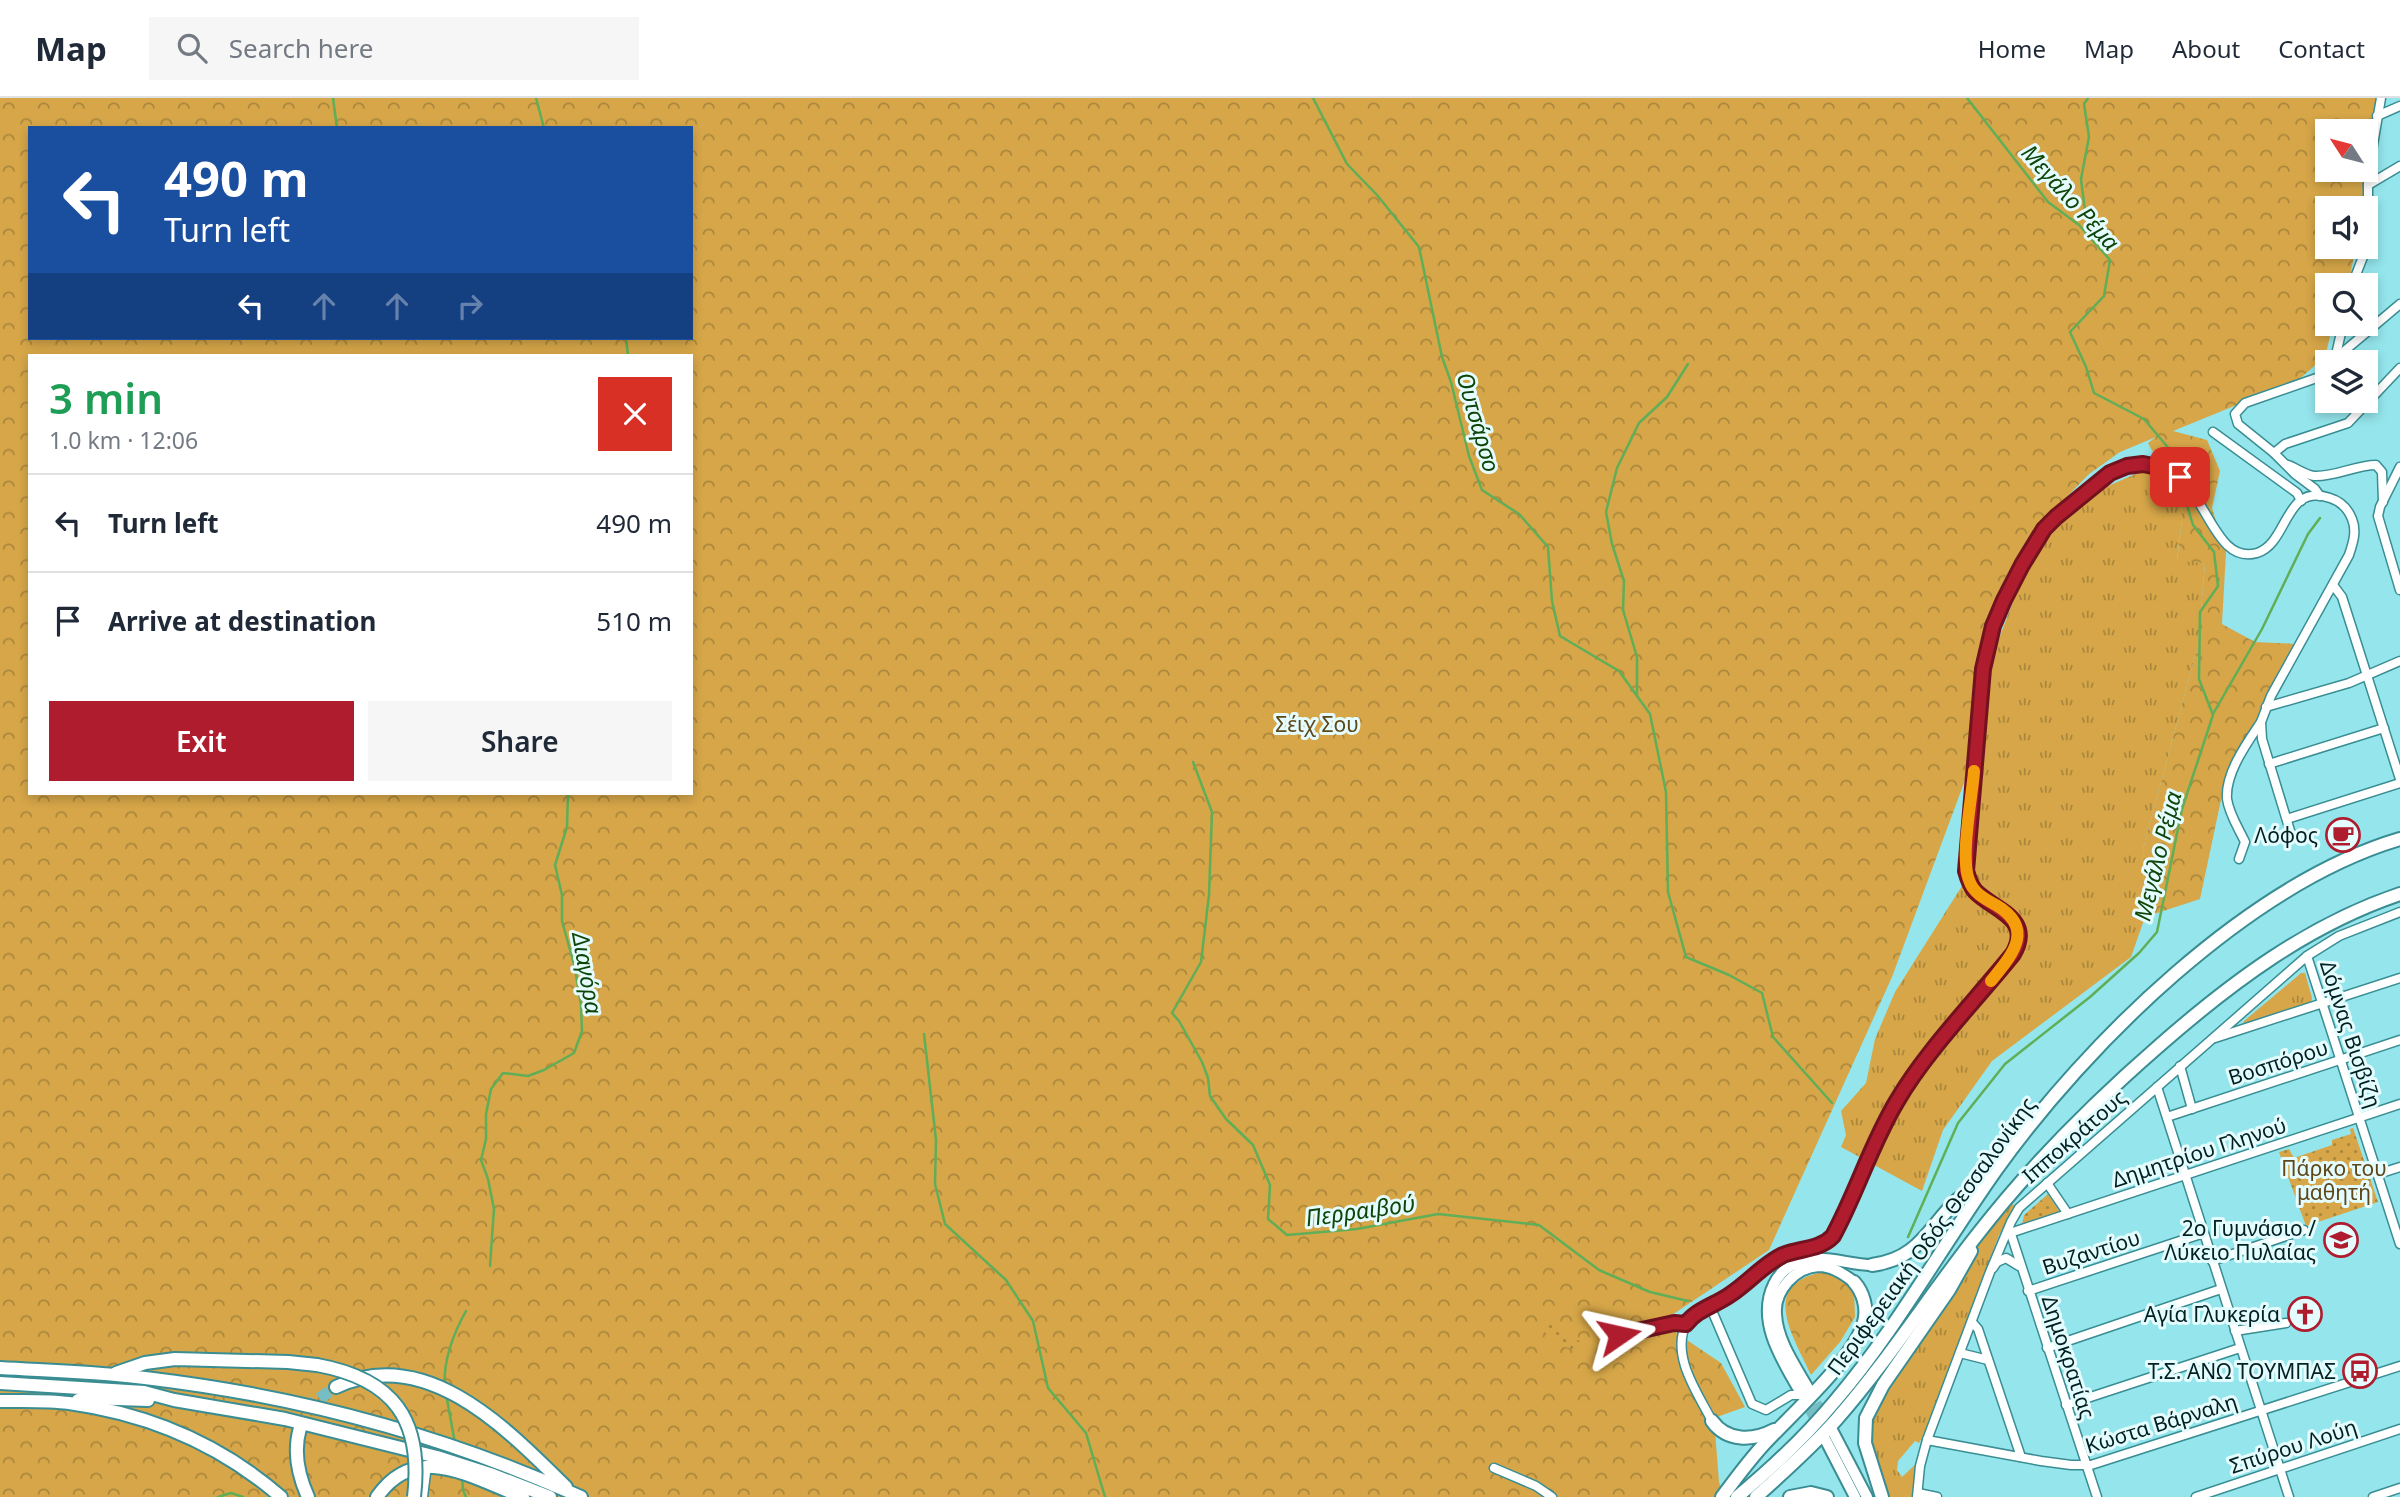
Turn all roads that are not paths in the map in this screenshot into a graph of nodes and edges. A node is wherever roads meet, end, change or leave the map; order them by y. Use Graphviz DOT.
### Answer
graph roads {
  1 [pos="2381,98"];
  2 [pos="2400,106"];
  3 [pos="2377,116"];
  4 [pos="2400,166"];
  5 [pos="2368,185"];
  6 [pos="2357,273"];
  7 [pos="2400,304"];
  8 [pos="2347,350"];
  9 [pos="2400,368"];
  10 [pos="2315,379"];
  11 [pos="2213,432"];
  12 [pos="2274,453"];
  13 [pos="2285,464"];
  14 [pos="2400,467"];
  15 [pos="2320,496"];
  16 [pos="2301,501"];
  17 [pos="2382,502"];
  18 [pos="2333,585"];
  19 [pos="2400,590"];
  20 [pos="2400,661"];
  21 [pos="2367,675"];
  22 [pos="2266,707"];
  23 [pos="2261,722"];
  24 [pos="2384,728"];
  25 [pos="2269,764"];
  26 [pos="2400,781"];
  27 [pos="2287,819"];
  28 [pos="2291,834"];
  29 [pos="2400,839"];
  30 [pos="2239,859"];
  31 [pos="2400,894"];
  32 [pos="2400,912"];
  33 [pos="2307,956"];
  34 [pos="2400,978"];
  35 [pos="2321,1004"];
  36 [pos="2209,1040"];
  37 [pos="2400,1041"];
  38 [pos="2340,1060"];
  39 [pos="2180,1066"];
  40 [pos="2157,1087"];
  41 [pos="2400,1104"];
  42 [pos="2192,1109"];
  43 [pos="2167,1117"];
  44 [pos="2359,1117"];
  45 [pos="2400,1167"];
  46 [pos="1995,1172"];
  47 [pos="2378,1174"];
  48 [pos="2186,1175"];
  49 [pos="2047,1184"];
  50 [pos="2068,1214"];
  51 [pos="2009,1230"];
  52 [pos="2304,1230"];
  53 [pos="2398,1231"];
  54 [pos="2204,1233"];
  55 [pos="1978,1234"];
  56 [pos="1827,1242"];
  57 [pos="2400,1244"];
  58 [pos="1830,1259"];
  59 [pos="2212,1261"];
  60 [pos="1872,1265"];
  61 [pos="2019,1266"];
  62 [pos="1990,1272"];
  63 [pos="1854,1282"];
  64 [pos="2221,1290"];
  65 [pos="2028,1291"];
  66 [pos="1710,1306"];
  67 [pos="1972,1322"];
  68 [pos="2286,1323"];
  69 [pos="1686,1324"];
  70 [pos="2235,1331"];
  71 [pos="1615,1337"];
  72 [pos="2047,1348"];
  73 [pos="2240,1348"];
  74 [pos="1960,1353"];
  75 [pos="1988,1360"];
  76 [pos="2400,1366"];
  77 [pos="2,1368"];
  78 [pos="112,1375"];
  79 [pos="0,1383"];
  80 [pos="336,1387"];
  81 [pos="1805,1392"];
  82 [pos="174,1400"];
  83 [pos="0,1401"];
  84 [pos="68,1403"];
  85 [pos="2066,1405"];
  86 [pos="2260,1412"];
  87 [pos="1712,1420"];
  88 [pos="1781,1427"];
  89 [pos="300,1428"];
  90 [pos="2400,1429"];
  91 [pos="1927,1440"];
  92 [pos="2021,1457"];
  93 [pos="436,1463"];
  94 [pos="2087,1466"];
  95 [pos="1494,1468"];
  96 [pos="2279,1469"];
  97 [pos="470,1472"];
  98 [pos="2400,1488"];
  99 [pos="576,1495"];
  100 [pos="1917,1495"];
  101 [pos="281,1497"];
  102 [pos="308,1497"];
  103 [pos="377,1497"];
  104 [pos="414,1497"];
  105 [pos="423,1497"];
  106 [pos="523,1497"];
  107 [pos="550,1497"];
  108 [pos="1552,1497"];
  109 [pos="1722,1497"];
  110 [pos="1737,1497"];
  111 [pos="1756,1497"];
  112 [pos="1790,1497"];
  113 [pos="1827,1497"];
  114 [pos="1855,1497"];
  115 [pos="1867,1497"];
  116 [pos="1882,1497"];
  117 [pos="1937,1497"];
  118 [pos="2096,1497"];
  119 [pos="2196,1497"];
  120 [pos="2289,1497"];
  121 [pos="2373,1497"];
  1 -- 3 [label="street"];
  2 -- 3 [label="street"];
  3 -- 5 [label="street"];
  4 -- 5 [label="street"];
  5 -- 6 [label="street"];
  7 -- 8 [label="street"];
  9 -- 12 [label="street"];
  10 -- 12 [label="street"];
  11 -- 16 [label="street"];
  12 -- 13 [label="street"];
  13 -- 15 [label="street"];
  13 -- 17 [label="street"];
  14 -- 17 [label="street"];
  15 -- 16 [label="street"];
  15 -- 18 [label="street"];
  16 -- 56 [label="street"];
  17 -- 19 [label="street"];
  18 -- 21 [label="street"];
  18 -- 22 [label="street"];
  20 -- 21 [label="street"];
  21 -- 22 [label="street"];
  21 -- 24 [label="street"];
  22 -- 23 [label="street"];
  23 -- 25 [label="street"];
  23 -- 30 [label="street"];
  24 -- 25 [label="street"];
  24 -- 26 [label="street"];
  25 -- 27 [label="street"];
  26 -- 27 [label="street"];
  27 -- 28 [label="street"];
  29 -- 46 [label="highway, Περιφερειακή Οδός Θεσσαλονίκης"];
  31 -- 55 [label="highway, Περιφερειακή Οδός Θεσσαλονίκης"];
  32 -- 33 [label="street, Ιπποκράτους"];
  33 -- 35 [label="street, Δόμνας Βισβίζη"];
  33 -- 36 [label="street, Ιπποκράτους"];
  34 -- 35 [label="street"];
  35 -- 36 [label="street"];
  35 -- 38 [label="street, Δόμνας Βισβίζη"];
  36 -- 39 [label="street, Ιπποκράτους"];
  37 -- 38 [label="street, Βοσπόρου"];
  38 -- 42 [label="street, Βοσπόρου"];
  38 -- 44 [label="street, Δόμνας Βισβίζη"];
  39 -- 40 [label="street, Ιπποκράτους"];
  39 -- 42 [label="street"];
  40 -- 43 [label="street"];
  40 -- 49 [label="street, Ιπποκράτους"];
  41 -- 44 [label="street, Δημητρίου Γληνού"];
  42 -- 43 [label="street, Βοσπόρου"];
  43 -- 48 [label="street"];
  44 -- 47 [label="street, Δόμνας Βισβίζη"];
  44 -- 48 [label="street, Δημητρίου Γληνού"];
  45 -- 47 [label="street"];
  46 -- 60 [label="highway"];
  46 -- 110 [label="highway, Περιφερειακή Οδός Θεσσαλονίκης"];
  47 -- 53 [label="street, Δόμνας Βισβίζη"];
  48 -- 50 [label="street, Δημητρίου Γληνού"];
  48 -- 54 [label="street"];
  49 -- 50 [label="street"];
  49 -- 51 [label="street, Ιπποκράτους"];
  50 -- 51 [label="street, Δημητρίου Γληνού"];
  51 -- 61 [label="street, Δημοκρατίας"];
  51 -- 62 [label="street, Ιπποκράτους"];
  52 -- 59 [label="street"];
  53 -- 57 [label="street, Δόμνας Βισβίζη"];
  54 -- 59 [label="street"];
  54 -- 65 [label="street, Βυζαντίου"];
  55 -- 111 [label="highway, Περιφερειακή Οδός Θεσσαλονίκης"];
  55 -- 116 [label="highway"];
  56 -- 58 [label="street"];
  56 -- 66 [label="street"];
  58 -- 60 [label="main road"];
  58 -- 81 [label="main road"];
  59 -- 64 [label="street"];
  61 -- 62 [label="street"];
  61 -- 65 [label="street, Δημοκρατίας"];
  62 -- 67 [label="street, Ιπποκράτους"];
  63 -- 81 [label="main road"];
  63 -- 88 [label="highway"];
  64 -- 70 [label="street"];
  64 -- 72 [label="street"];
  65 -- 72 [label="street, Δημοκρατίας"];
  66 -- 69 [label="street"];
  66 -- 81 [label="street"];
  67 -- 74 [label="street, Ιπποκράτους"];
  67 -- 75 [label="street"];
  68 -- 70 [label="street"];
  69 -- 71 [label="street"];
  69 -- 87 [label="street"];
  70 -- 73 [label="street"];
  72 -- 85 [label="street, Δημοκρατίας"];
  73 -- 85 [label="street"];
  73 -- 86 [label="street"];
  74 -- 75 [label="street"];
  74 -- 91 [label="street, Ιπποκράτους"];
  75 -- 92 [label="street"];
  76 -- 86 [label="street, Κώστα Βάρναλη"];
  77 -- 78 [label="highway"];
  78 -- 99 [label="highway"];
  78 -- 104 [label="highway, bridge"];
  79 -- 82 [label="highway"];
  80 -- 99 [label="highway"];
  82 -- 84 [label="highway"];
  82 -- 93 [label="highway"];
  83 -- 84 [label="highway"];
  84 -- 101 [label="highway"];
  85 -- 94 [label="street, Δημοκρατίας"];
  86 -- 94 [label="street, Κώστα Βάρναλη"];
  86 -- 96 [label="street"];
  87 -- 88 [label="highway"];
  88 -- 109 [label="highway"];
  89 -- 102 [label="highway"];
  90 -- 96 [label="street, Σπύρου Λούη"];
  91 -- 92 [label="street, Κώστα Βάρναλη"];
  91 -- 100 [label="street, Ιπποκράτους"];
  92 -- 94 [label="street, Κώστα Βάρναλη"];
  93 -- 97 [label="highway"];
  93 -- 103 [label="highway"];
  93 -- 105 [label="street"];
  94 -- 118 [label="street, Δημοκρατίας"];
  95 -- 108 [label="street"];
  96 -- 119 [label="street, Σπύρου Λούη"];
  96 -- 120 [label="street"];
  97 -- 106 [label="highway"];
  97 -- 107 [label="highway"];
  98 -- 121 [label="street"];
  100 -- 117 [label="street"];
  112 -- 113 [label="highway"];
  114 -- 115 [label="main road"];
}
